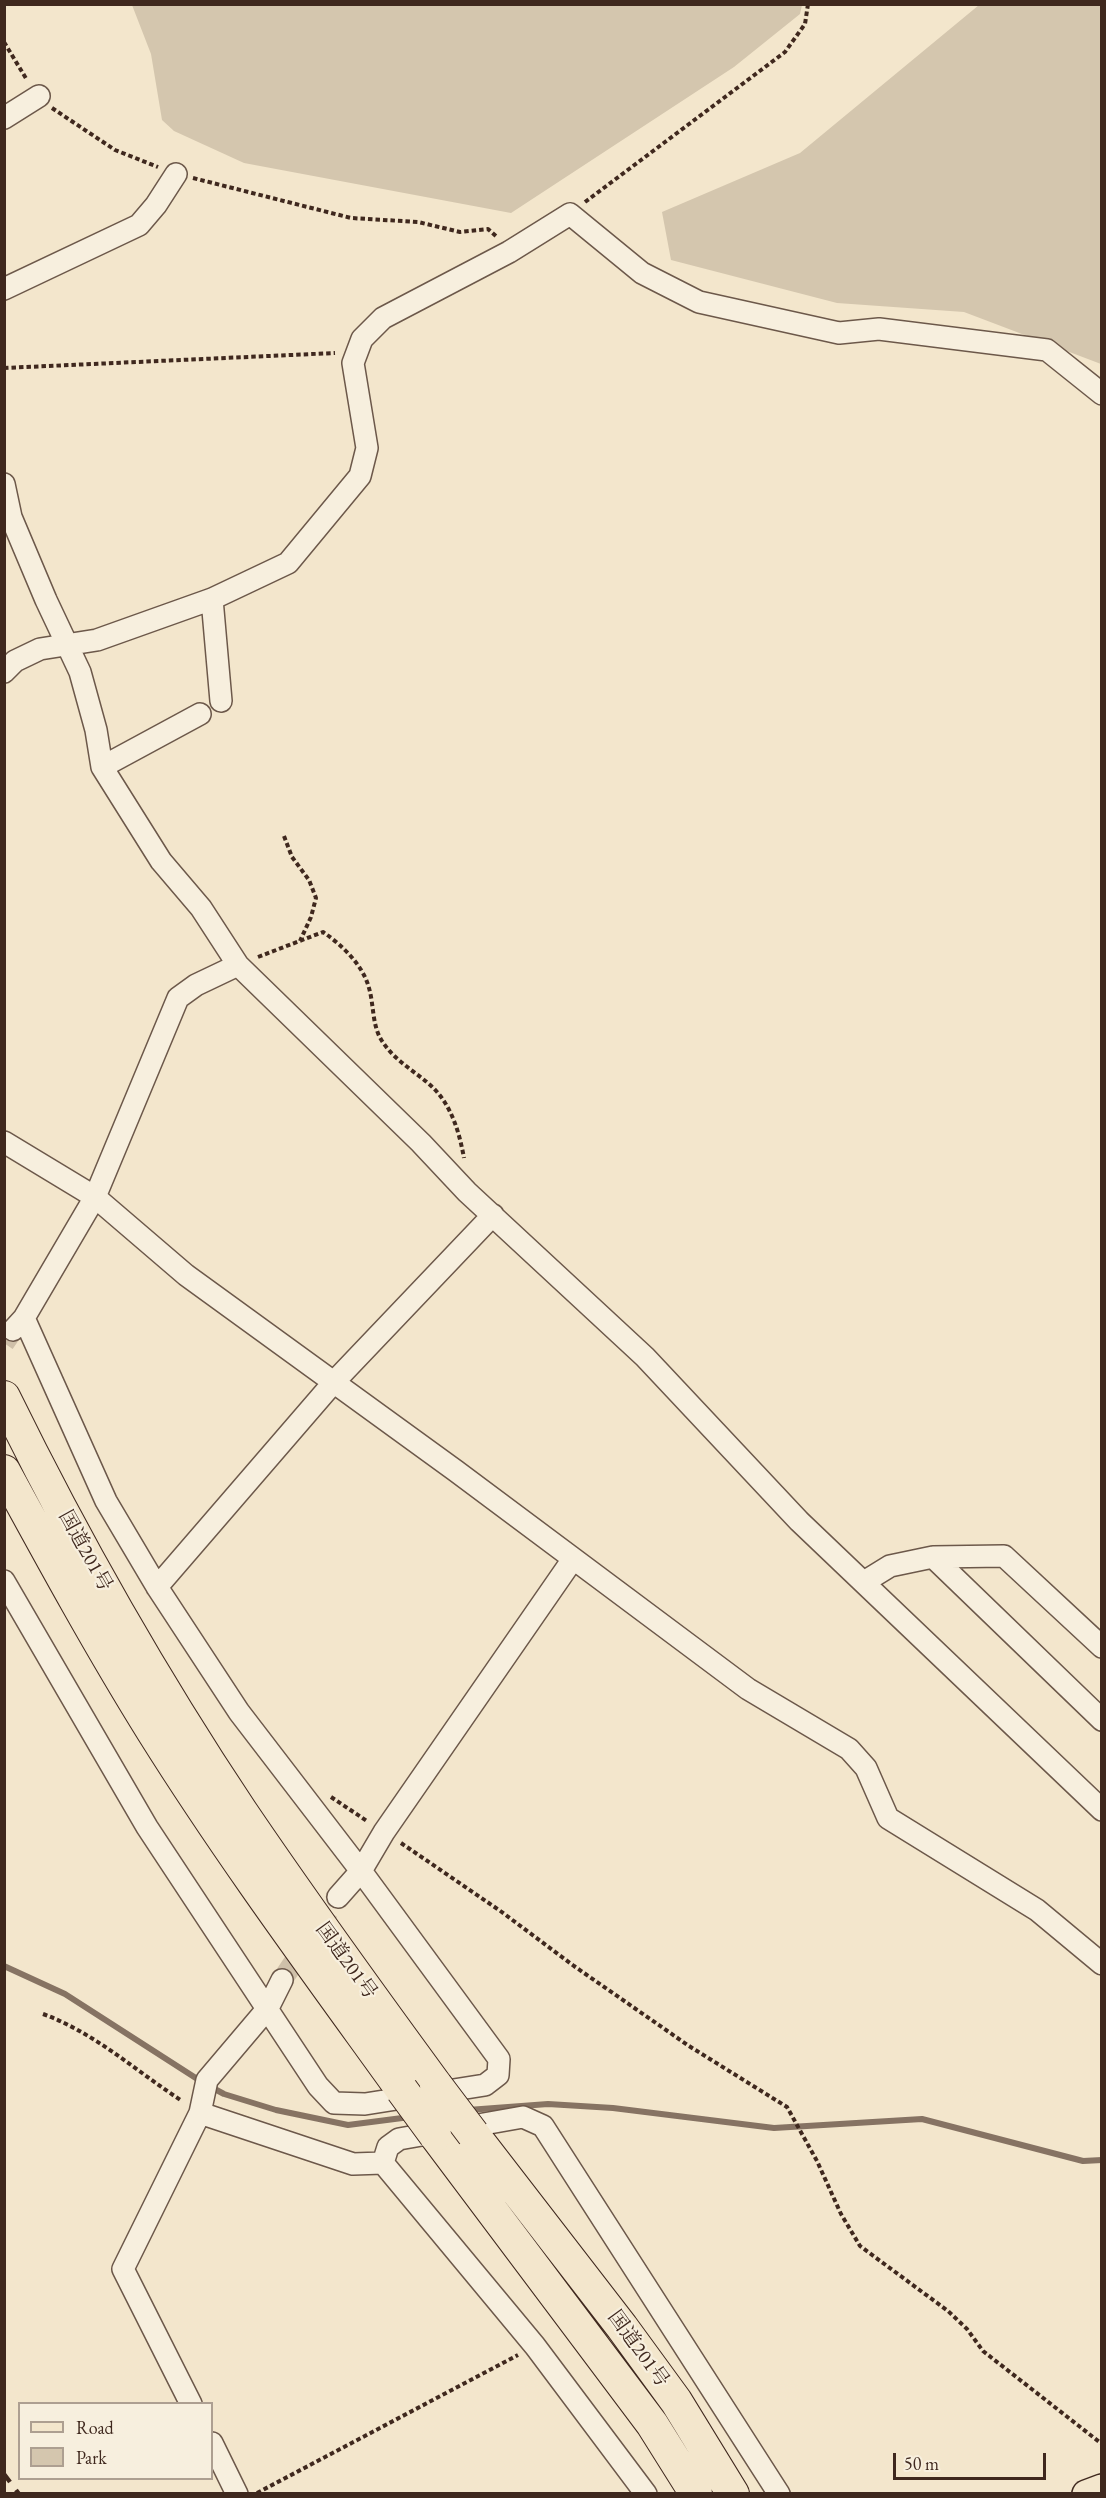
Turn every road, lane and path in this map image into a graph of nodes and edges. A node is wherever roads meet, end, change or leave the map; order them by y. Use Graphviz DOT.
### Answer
graph roads {
  1 [pos="808,4"];
  2 [pos="4,42"];
  3 [pos="39,96"];
  4 [pos="4,118"];
  5 [pos="176,174"];
  6 [pos="570,214"];
  7 [pos="507,253"];
  8 [pos="4,289"];
  9 [pos="357,352"];
  10 [pos="4,368"];
  11 [pos="1101,394"];
  12 [pos="4,484"];
  13 [pos="212,599"];
  14 [pos="68,646"];
  15 [pos="4,672"];
  16 [pos="221,701"];
  17 [pos="200,714"];
  18 [pos="102,767"];
  19 [pos="284,836"];
  20 [pos="299,941"];
  21 [pos="238,965"];
  22 [pos="4,1142"];
  23 [pos="467,1192"];
  24 [pos="95,1197"];
  25 [pos="493,1215"];
  26 [pos="333,1383"];
  27 [pos="4,1398"];
  28 [pos="4,1471"];
  29 [pos="933,1557"];
  30 [pos="573,1559"];
  31 [pos="4,1581"];
  32 [pos="864,1582"];
  33 [pos="157,1587"];
  34 [pos="1101,1647"];
  35 [pos="1101,1720"];
  36 [pos="1101,1810"];
  37 [pos="384,1832"];
  38 [pos="361,1871"];
  39 [pos="338,1897"];
  40 [pos="1101,1964"];
  41 [pos="282,1980"];
  42 [pos="268,2008"];
  43 [pos="43,2014"];
  44 [pos="201,2109"];
  45 [pos="383,2163"];
  46 [pos="535,2346"];
  47 [pos="190,2402"];
  48 [pos="1101,2444"];
  49 [pos="213,2445"];
  50 [pos="1101,2488"];
  51 [pos="237,2493"];
  52 [pos="255,2493"];
  53 [pos="646,2493"];
  54 [pos="696,2493"];
  55 [pos="734,2493"];
  56 [pos="779,2493"];
  57 [pos="1086,2493"];
  1 -- 6 [label="path"];
  2 -- 3 [label="path"];
  3 -- 4 [label="street"];
  3 -- 5 [label="path"];
  5 -- 7 [label="path"];
  5 -- 8 [label="street"];
  6 -- 7 [label="street"];
  6 -- 11 [label="street"];
  7 -- 9 [label="street"];
  9 -- 10 [label="path"];
  9 -- 13 [label="street"];
  12 -- 14 [label="street"];
  13 -- 14 [label="street"];
  13 -- 16 [label="street"];
  14 -- 15 [label="street"];
  14 -- 18 [label="street"];
  17 -- 18 [label="street"];
  18 -- 21 [label="street"];
  19 -- 20 [label="path"];
  20 -- 21 [label="path"];
  20 -- 23 [label="path"];
  21 -- 23 [label="street"];
  21 -- 24 [label="street"];
  22 -- 24 [label="street"];
  23 -- 25 [label="street"];
  24 -- 26 [label="street"];
  24 -- 33 [label="street"];
  25 -- 26 [label="street"];
  25 -- 32 [label="street"];
  26 -- 30 [label="street"];
  26 -- 33 [label="street"];
  27 -- 55 [label="highway, 国道201号, bridge"];
  28 -- 54 [label="highway, 国道201号, bridge"];
  29 -- 32 [label="street"];
  29 -- 34 [label="street"];
  29 -- 35 [label="street"];
  30 -- 37 [label="street"];
  30 -- 40 [label="street"];
  31 -- 42 [label="street"];
  32 -- 36 [label="street"];
  33 -- 38 [label="street"];
  37 -- 38 [label="street"];
  37 -- 48 [label="path"];
  38 -- 39 [label="street"];
  38 -- 42 [label="street"];
  41 -- 42 [label="street"];
  42 -- 44 [label="street"];
  43 -- 44 [label="path"];
  44 -- 45 [label="street"];
  44 -- 47 [label="street"];
  45 -- 46 [label="street"];
  45 -- 56 [label="street"];
  46 -- 52 [label="path"];
  46 -- 53 [label="street"];
  49 -- 51 [label="street"];
  50 -- 57 [label="main road"];
}
